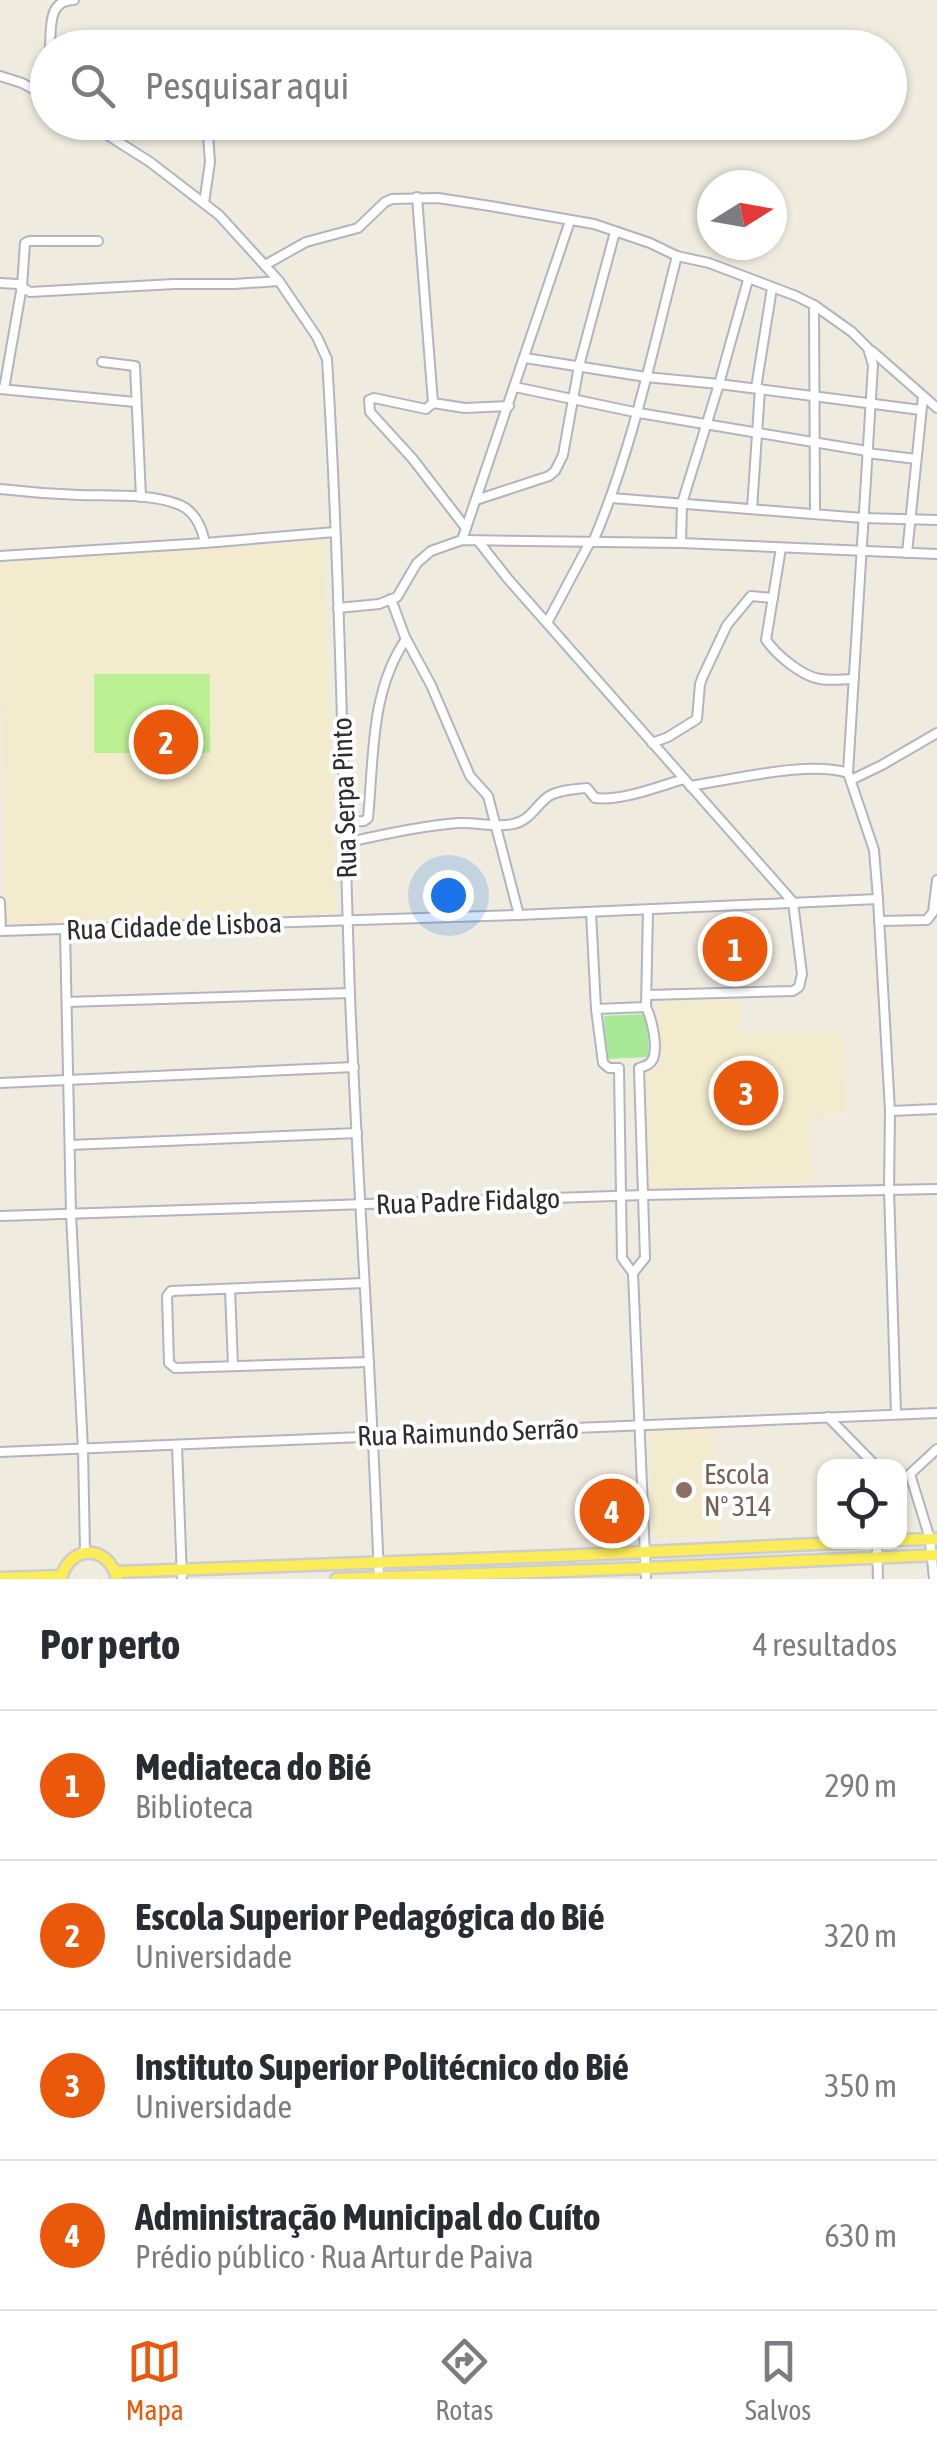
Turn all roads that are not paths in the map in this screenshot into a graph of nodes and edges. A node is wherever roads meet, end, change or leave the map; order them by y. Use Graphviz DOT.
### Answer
graph roads {
  1 [pos="74,0"];
  2 [pos="52,30"];
  3 [pos="0,76"];
  4 [pos="30,87"];
  5 [pos="116,140"];
  6 [pos="208,140"];
  7 [pos="417,197"];
  8 [pos="204,203"];
  9 [pos="570,221"];
  10 [pos="616,232"];
  11 [pos="98,241"];
  12 [pos="676,256"];
  13 [pos="265,265"];
  14 [pos="748,280"];
  15 [pos="280,281"];
  16 [pos="0,283"];
  17 [pos="22,286"];
  18 [pos="772,288"];
  19 [pos="814,305"];
  20 [pos="868,348"];
  21 [pos="525,358"];
  22 [pos="102,362"];
  23 [pos="579,366"];
  24 [pos="646,377"];
  25 [pos="720,384"];
  26 [pos="515,387"];
  27 [pos="2,389"];
  28 [pos="758,389"];
  29 [pos="816,396"];
  30 [pos="923,397"];
  31 [pos="574,400"];
  32 [pos="135,402"];
  33 [pos="434,403"];
  34 [pos="870,404"];
  35 [pos="508,406"];
  36 [pos="937,408"];
  37 [pos="921,410"];
  38 [pos="639,412"];
  39 [pos="707,423"];
  40 [pos="756,432"];
  41 [pos="814,444"];
  42 [pos="867,452"];
  43 [pos="916,459"];
  44 [pos="0,489"];
  45 [pos="141,497"];
  46 [pos="612,498"];
  47 [pos="476,500"];
  48 [pos="682,504"];
  49 [pos="752,508"];
  50 [pos="815,513"];
  51 [pos="863,518"];
  52 [pos="910,520"];
  53 [pos="937,520"];
  54 [pos="466,528"];
  55 [pos="335,532"];
  56 [pos="462,540"];
  57 [pos="479,542"];
  58 [pos="592,542"];
  59 [pos="205,543"];
  60 [pos="681,543"];
  61 [pos="781,548"];
  62 [pos="863,552"];
  63 [pos="907,553"];
  64 [pos="937,554"];
  65 [pos="0,556"];
  66 [pos="773,598"];
  67 [pos="391,599"];
  68 [pos="338,608"];
  69 [pos="547,623"];
  70 [pos="406,639"];
  71 [pos="854,679"];
  72 [pos="937,733"];
  73 [pos="652,743"];
  74 [pos="850,777"];
  75 [pos="687,782"];
  76 [pos="344,822"];
  77 [pos="497,826"];
  78 [pos="344,843"];
  79 [pos="937,880"];
  80 [pos="878,899"];
  81 [pos="0,902"];
  82 [pos="793,902"];
  83 [pos="648,910"];
  84 [pos="591,912"];
  85 [pos="519,916"];
  86 [pos="349,920"];
  87 [pos="880,920"];
  88 [pos="65,930"];
  89 [pos="0,931"];
  90 [pos="350,993"];
  91 [pos="648,994"];
  92 [pos="66,1002"];
  93 [pos="646,1006"];
  94 [pos="596,1009"];
  95 [pos="354,1067"];
  96 [pos="619,1068"];
  97 [pos="639,1068"];
  98 [pos="68,1080"];
  99 [pos="0,1084"];
  100 [pos="937,1109"];
  101 [pos="890,1111"];
  102 [pos="357,1133"];
  103 [pos="70,1145"];
  104 [pos="937,1189"];
  105 [pos="889,1190"];
  106 [pos="644,1195"];
  107 [pos="620,1196"];
  108 [pos="361,1204"];
  109 [pos="71,1214"];
  110 [pos="0,1216"];
  111 [pos="634,1273"];
  112 [pos="364,1282"];
  113 [pos="230,1289"];
  114 [pos="369,1362"];
  115 [pos="234,1366"];
  116 [pos="937,1413"];
  117 [pos="896,1414"];
  118 [pos="828,1417"];
  119 [pos="640,1424"];
  120 [pos="374,1436"];
  121 [pos="178,1445"];
  122 [pos="83,1449"];
  123 [pos="937,1449"];
  124 [pos="0,1452"];
  125 [pos="869,1459"];
  126 [pos="907,1473"];
  127 [pos="907,1480"];
  128 [pos="933,1539"];
  129 [pos="907,1540"];
  130 [pos="817,1544"];
  131 [pos="764,1546"];
  132 [pos="877,1549"];
  133 [pos="646,1551"];
  134 [pos="85,1553"];
  135 [pos="935,1555"];
  136 [pos="559,1556"];
  137 [pos="877,1557"];
  138 [pos="470,1559"];
  139 [pos="378,1562"];
  140 [pos="764,1563"];
  141 [pos="278,1565"];
  142 [pos="558,1571"];
  143 [pos="181,1574"];
  144 [pos="470,1574"];
  145 [pos="646,1574"];
  146 [pos="116,1576"];
  147 [pos="61,1577"];
  148 [pos="0,1578"];
  149 [pos="379,1578"];
  150 [pos="278,1579"];
  151 [pos="336,1579"];
  152 [pos="878,1579"];
  153 [pos="934,1579"];
  1 -- 2 [label="street"];
  3 -- 4 [label="street"];
  5 -- 8 [label="street, Rua Serpa Pinto"];
  6 -- 8 [label="street"];
  7 -- 9 [label="street"];
  7 -- 13 [label="street"];
  7 -- 33 [label="street"];
  8 -- 13 [label="street, Rua Serpa Pinto"];
  9 -- 10 [label="street"];
  9 -- 21 [label="street"];
  10 -- 12 [label="street"];
  10 -- 23 [label="street"];
  11 -- 17 [label="street"];
  12 -- 14 [label="street"];
  12 -- 24 [label="street"];
  13 -- 15 [label="street, Rua Serpa Pinto"];
  14 -- 18 [label="street"];
  14 -- 25 [label="street"];
  15 -- 17 [label="street"];
  15 -- 55 [label="street, Rua Serpa Pinto"];
  16 -- 17 [label="street"];
  17 -- 27 [label="street"];
  18 -- 19 [label="street"];
  18 -- 28 [label="street"];
  19 -- 20 [label="street"];
  19 -- 29 [label="street"];
  20 -- 30 [label="street"];
  20 -- 34 [label="street"];
  21 -- 23 [label="street"];
  21 -- 26 [label="street"];
  22 -- 32 [label="street"];
  23 -- 24 [label="street"];
  23 -- 31 [label="street"];
  24 -- 25 [label="street"];
  24 -- 38 [label="street"];
  25 -- 28 [label="street"];
  25 -- 39 [label="street"];
  26 -- 31 [label="street"];
  26 -- 35 [label="street"];
  27 -- 32 [label="street"];
  28 -- 29 [label="street"];
  28 -- 40 [label="street"];
  29 -- 34 [label="street"];
  29 -- 41 [label="street"];
  30 -- 36 [label="street"];
  30 -- 37 [label="street"];
  31 -- 38 [label="street"];
  31 -- 47 [label="street"];
  32 -- 45 [label="street"];
  33 -- 35 [label="street"];
  33 -- 54 [label="street"];
  34 -- 37 [label="street"];
  34 -- 42 [label="street"];
  35 -- 47 [label="street"];
  37 -- 43 [label="street"];
  38 -- 39 [label="street"];
  38 -- 46 [label="street"];
  39 -- 40 [label="street"];
  39 -- 48 [label="street"];
  40 -- 41 [label="street"];
  40 -- 49 [label="street"];
  41 -- 42 [label="street"];
  41 -- 50 [label="street"];
  42 -- 43 [label="street"];
  42 -- 51 [label="street"];
  43 -- 52 [label="street"];
  44 -- 45 [label="street"];
  45 -- 59 [label="street"];
  46 -- 48 [label="street"];
  46 -- 58 [label="street"];
  47 -- 54 [label="street"];
  48 -- 49 [label="street"];
  48 -- 60 [label="street"];
  49 -- 50 [label="street"];
  50 -- 51 [label="street"];
  51 -- 52 [label="street"];
  51 -- 62 [label="street"];
  52 -- 53 [label="street"];
  52 -- 63 [label="street"];
  54 -- 56 [label="street"];
  55 -- 59 [label="street"];
  55 -- 68 [label="street, Rua Serpa Pinto"];
  56 -- 57 [label="street"];
  56 -- 67 [label="street"];
  57 -- 58 [label="street"];
  57 -- 69 [label="street"];
  58 -- 60 [label="street"];
  58 -- 69 [label="street"];
  59 -- 65 [label="street"];
  60 -- 61 [label="street"];
  61 -- 62 [label="street"];
  61 -- 66 [label="street"];
  62 -- 63 [label="street"];
  62 -- 71 [label="street"];
  63 -- 64 [label="street"];
  66 -- 71 [label="street"];
  66 -- 73 [label="street"];
  67 -- 68 [label="street"];
  67 -- 70 [label="street"];
  68 -- 76 [label="street, Rua Serpa Pinto"];
  69 -- 73 [label="street"];
  70 -- 76 [label="street"];
  70 -- 77 [label="street"];
  71 -- 74 [label="street"];
  72 -- 74 [label="street"];
  73 -- 75 [label="street"];
  74 -- 75 [label="street"];
  74 -- 80 [label="street"];
  75 -- 77 [label="street"];
  75 -- 82 [label="street"];
  76 -- 78 [label="street, Rua Serpa Pinto"];
  77 -- 78 [label="street"];
  77 -- 85 [label="street"];
  78 -- 86 [label="street, Rua Serpa Pinto"];
  79 -- 87 [label="street"];
  80 -- 82 [label="street, Rua Cidade de Lisboa"];
  80 -- 87 [label="street"];
  81 -- 89 [label="street"];
  82 -- 83 [label="street, Rua Cidade de Lisboa"];
  82 -- 91 [label="street"];
  83 -- 84 [label="street, Rua Cidade de Lisboa"];
  83 -- 91 [label="street"];
  84 -- 85 [label="street, Rua Cidade de Lisboa"];
  84 -- 94 [label="street"];
  85 -- 86 [label="street, Rua Cidade de Lisboa"];
  86 -- 88 [label="street, Rua Cidade de Lisboa"];
  86 -- 90 [label="street, Rua Serpa Pinto"];
  87 -- 101 [label="street"];
  88 -- 89 [label="street, Rua Cidade de Lisboa"];
  88 -- 92 [label="street"];
  90 -- 92 [label="street"];
  90 -- 95 [label="street, Rua Serpa Pinto"];
  91 -- 93 [label="street"];
  92 -- 98 [label="street"];
  93 -- 94 [label="street"];
  93 -- 97 [label="street"];
  94 -- 96 [label="street"];
  95 -- 98 [label="street"];
  95 -- 102 [label="street, Rua Serpa Pinto"];
  96 -- 97 [label="street"];
  96 -- 107 [label="street"];
  97 -- 106 [label="street"];
  98 -- 99 [label="street"];
  98 -- 103 [label="street"];
  100 -- 101 [label="street"];
  101 -- 105 [label="street"];
  102 -- 103 [label="street"];
  102 -- 108 [label="street, Rua Serpa Pinto"];
  103 -- 109 [label="street"];
  104 -- 105 [label="street, Rua Padre Fidalgo"];
  105 -- 106 [label="street, Rua Padre Fidalgo"];
  105 -- 117 [label="street"];
  106 -- 107 [label="street, Rua Padre Fidalgo"];
  106 -- 111 [label="street"];
  107 -- 108 [label="street, Rua Padre Fidalgo"];
  107 -- 111 [label="street"];
  108 -- 109 [label="street, Rua Padre Fidalgo"];
  108 -- 112 [label="street, Rua Serpa Pinto"];
  109 -- 110 [label="street, Rua Padre Fidalgo"];
  109 -- 122 [label="street"];
  111 -- 119 [label="street"];
  112 -- 113 [label="street"];
  112 -- 114 [label="street, Rua Serpa Pinto"];
  113 -- 115 [label="street"];
  113 -- 115 [label="street"];
  114 -- 115 [label="street"];
  114 -- 120 [label="street, Rua Serpa Pinto"];
  116 -- 117 [label="street, Rua Raimundo Serrão"];
  117 -- 118 [label="street, Rua Raimundo Serrão"];
  118 -- 119 [label="street, Rua Raimundo Serrão"];
  118 -- 125 [label="street"];
  119 -- 120 [label="street, Rua Raimundo Serrão"];
  119 -- 133 [label="street"];
  120 -- 121 [label="street, Rua Raimundo Serrão"];
  120 -- 139 [label="street, Rua Serpa Pinto"];
  121 -- 122 [label="street, Rua Raimundo Serrão"];
  121 -- 143 [label="street"];
  122 -- 124 [label="street, Rua Raimundo Serrão"];
  122 -- 134 [label="street"];
  123 -- 126 [label="street"];
  127 -- 128 [label="street"];
  128 -- 129 [label="main road"];
  128 -- 135 [label="street"];
  130 -- 131 [label="main road"];
  131 -- 133 [label="main road"];
  131 -- 140 [label="main road"];
  132 -- 137 [label="street"];
  133 -- 136 [label="main road"];
  133 -- 145 [label="street"];
  134 -- 146 [label="main road"];
  134 -- 147 [label="main road"];
  135 -- 137 [label="main road"];
  135 -- 153 [label="street"];
  136 -- 138 [label="main road"];
  136 -- 142 [label="main road"];
  137 -- 140 [label="main road"];
  137 -- 152 [label="street"];
  138 -- 139 [label="main road"];
  138 -- 144 [label="main road"];
  139 -- 141 [label="main road"];
  139 -- 149 [label="street, Rua Serpa Pinto"];
  140 -- 145 [label="main road"];
  141 -- 143 [label="main road"];
  141 -- 150 [label="main road"];
  142 -- 144 [label="main road"];
  142 -- 145 [label="main road"];
  143 -- 146 [label="main road"];
  144 -- 149 [label="main road"];
  147 -- 148 [label="main road"];
  149 -- 151 [label="main road"];
}
